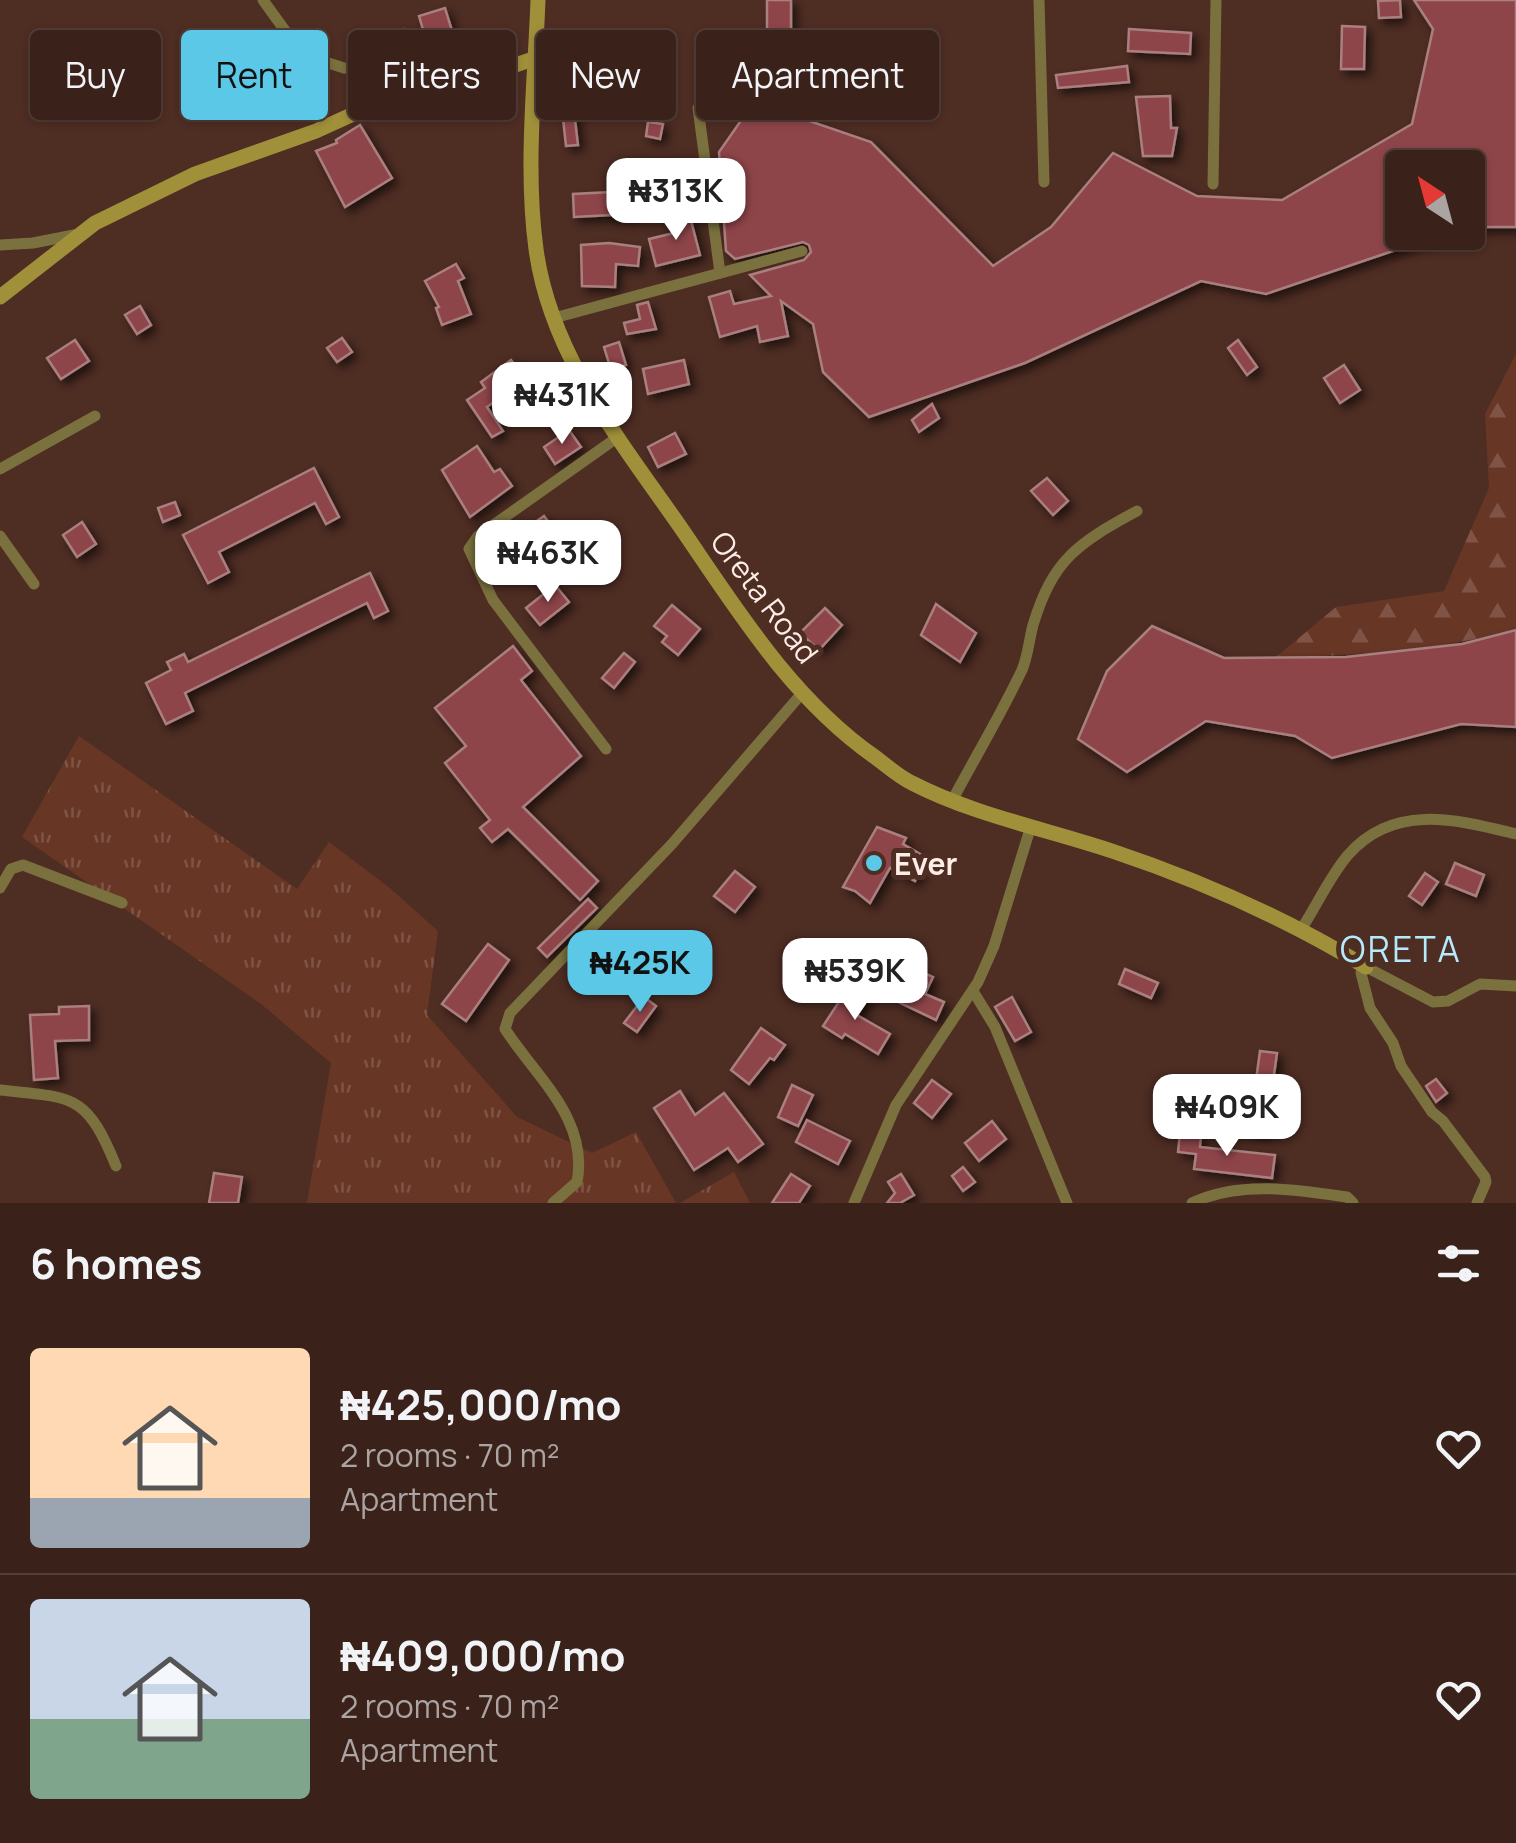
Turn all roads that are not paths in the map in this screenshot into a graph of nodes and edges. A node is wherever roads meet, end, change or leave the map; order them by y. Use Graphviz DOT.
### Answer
graph roads {
  1 [pos="264,0"];
  2 [pos="538,0"];
  3 [pos="1040,0"];
  4 [pos="1216,0"];
  5 [pos="537,30"];
  6 [pos="536,58"];
  7 [pos="516,65"];
  8 [pos="348,68"];
  9 [pos="348,116"];
  10 [pos="700,120"];
  11 [pos="1044,182"];
  12 [pos="1213,184"];
  13 [pos="79,234"];
  14 [pos="0,245"];
  15 [pos="802,250"];
  16 [pos="720,274"];
  17 [pos="0,297"];
  18 [pos="554,318"];
  19 [pos="95,416"];
  20 [pos="618,438"];
  21 [pos="0,469"];
  22 [pos="1137,512"];
  23 [pos="0,536"];
  24 [pos="34,584"];
  25 [pos="802,692"];
  26 [pos="606,750"];
  27 [pos="953,799"];
  28 [pos="1031,826"];
  29 [pos="1516,834"];
  30 [pos="0,888"];
  31 [pos="122,903"];
  32 [pos="1302,928"];
  33 [pos="1366,967"];
  34 [pos="1516,986"];
  35 [pos="973,991"];
  36 [pos="0,1090"];
  37 [pos="116,1166"];
  38 [pos="553,1203"];
  39 [pos="854,1203"];
  40 [pos="1067,1203"];
  41 [pos="1192,1203"];
  42 [pos="1353,1203"];
  43 [pos="1477,1203"];
  1 -- 8 [label="street"];
  2 -- 5 [label="street, Oreta Road"];
  3 -- 11 [label="street"];
  4 -- 12 [label="street"];
  6 -- 7 [label="street"];
  6 -- 18 [label="street, Oreta Road"];
  9 -- 13 [label="street"];
  10 -- 16 [label="street"];
  13 -- 14 [label="street"];
  13 -- 17 [label="street"];
  15 -- 16 [label="street"];
  16 -- 18 [label="street"];
  18 -- 20 [label="street, Oreta Road"];
  19 -- 21 [label="street"];
  20 -- 25 [label="street, Oreta Road"];
  20 -- 26 [label="street"];
  22 -- 27 [label="street"];
  23 -- 24 [label="street"];
  25 -- 27 [label="street, Oreta Road"];
  25 -- 38 [label="street"];
  27 -- 28 [label="street, Oreta Road"];
  28 -- 32 [label="street, Oreta Road"];
  28 -- 35 [label="street"];
  29 -- 32 [label="street"];
  30 -- 31 [label="street"];
  32 -- 33 [label="street, Oreta Road"];
  33 -- 34 [label="street"];
  33 -- 43 [label="street"];
  35 -- 39 [label="street"];
  35 -- 40 [label="street"];
  36 -- 37 [label="street"];
  41 -- 42 [label="street"];
}
